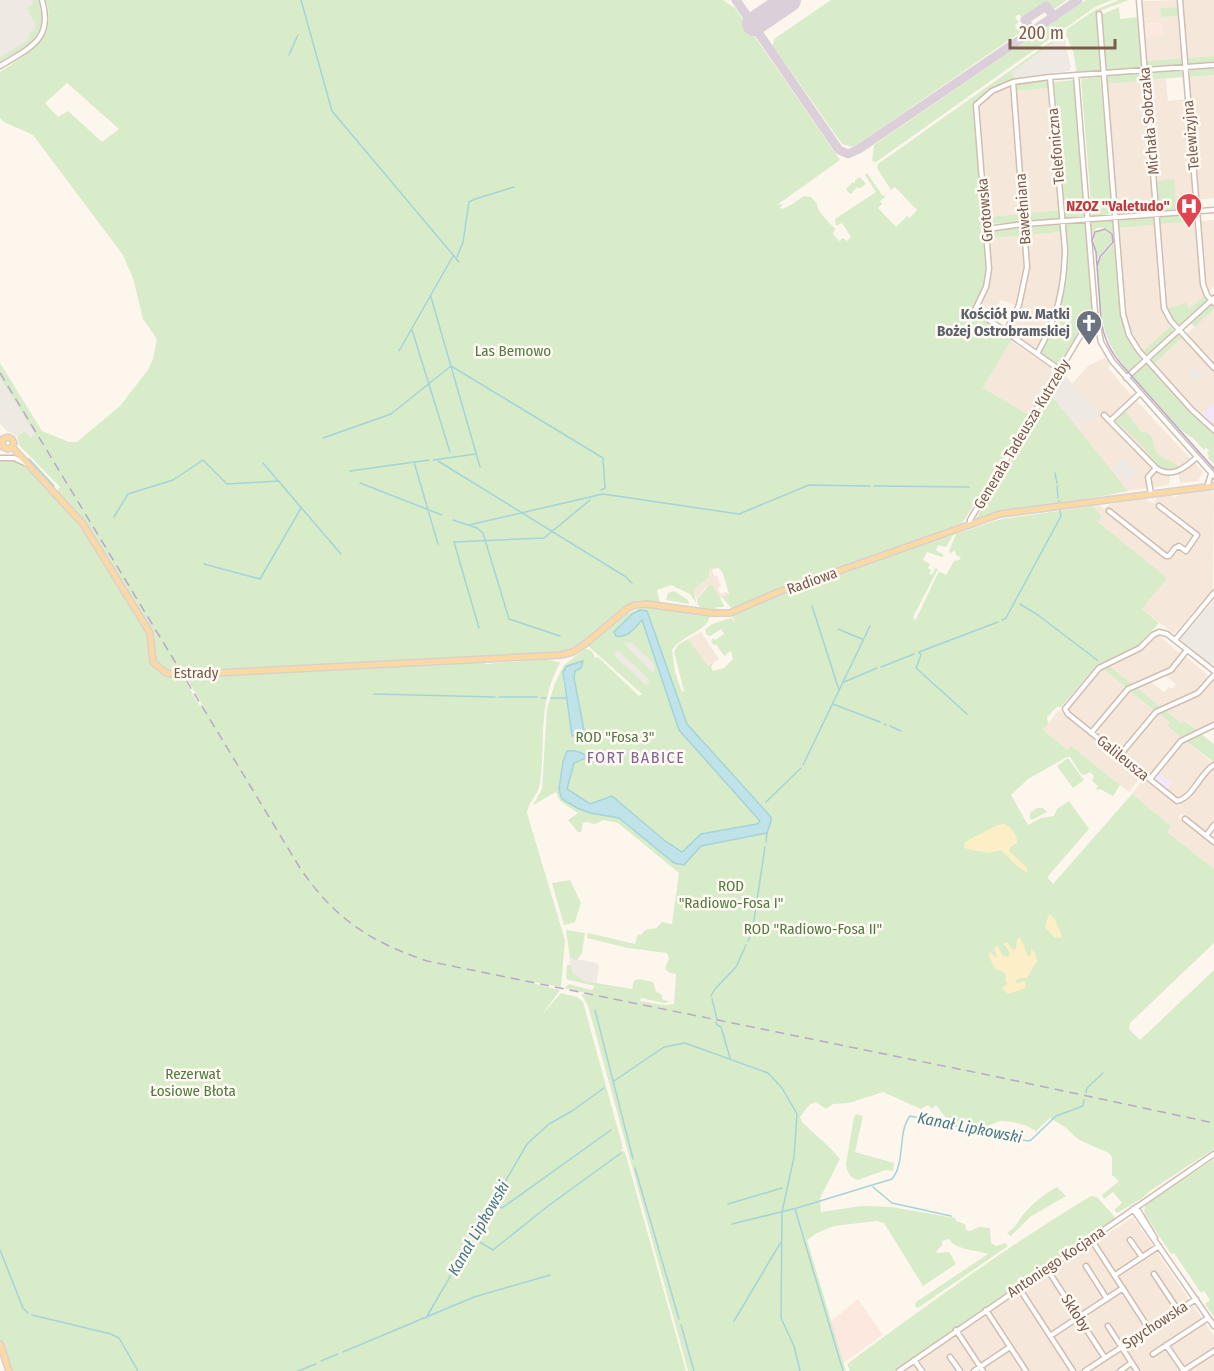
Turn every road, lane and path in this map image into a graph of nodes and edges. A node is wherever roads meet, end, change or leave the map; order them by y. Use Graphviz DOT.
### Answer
graph roads {
  1 [pos="42,0"];
  2 [pos="1139,0"];
  3 [pos="1180,0"];
  4 [pos="1099,14"];
  5 [pos="1214,65"];
  6 [pos="0,66"];
  7 [pos="1185,68"];
  8 [pos="1144,70"];
  9 [pos="1104,74"];
  10 [pos="1076,75"];
  11 [pos="1050,77"];
  12 [pos="1013,82"];
  13 [pos="1214,210"];
  14 [pos="1197,211"];
  15 [pos="1156,214"];
  16 [pos="1115,217"];
  17 [pos="1088,219"];
  18 [pos="1062,222"];
  19 [pos="1024,224"];
  20 [pos="987,229"];
  21 [pos="1213,300"];
  22 [pos="1095,312"];
  23 [pos="1096,327"];
  24 [pos="1084,330"];
  25 [pos="1178,330"];
  26 [pos="1006,332"];
  27 [pos="1037,354"];
  28 [pos="1146,359"];
  29 [pos="1214,368"];
  30 [pos="1060,370"];
  31 [pos="1126,378"];
  32 [pos="1140,393"];
  33 [pos="1104,415"];
  34 [pos="1110,421"];
  35 [pos="1214,430"];
  36 [pos="2,437"];
  37 [pos="12,447"];
  38 [pos="2,449"];
  39 [pos="1197,457"];
  40 [pos="0,458"];
  41 [pos="27,463"];
  42 [pos="1156,468"];
  43 [pos="1212,474"];
  44 [pos="1212,484"];
  45 [pos="1150,494"];
  46 [pos="1159,506"];
  47 [pos="1109,511"];
  48 [pos="970,525"];
  49 [pos="1214,593"];
  50 [pos="1175,640"];
  51 [pos="1187,650"];
  52 [pos="433,663"];
  53 [pos="1214,673"];
  54 [pos="1214,725"];
  55 [pos="1091,733"];
  56 [pos="1120,755"];
  57 [pos="1214,765"];
  58 [pos="1150,780"];
  59 [pos="1185,819"];
  60 [pos="1214,825"];
  61 [pos="1206,836"];
  62 [pos="1214,842"];
  63 [pos="1214,1154"];
  64 [pos="1135,1208"];
  65 [pos="1091,1239"];
  66 [pos="1130,1240"];
  67 [pos="1160,1246"];
  68 [pos="1142,1257"];
  69 [pos="1086,1266"];
  70 [pos="1047,1269"];
  71 [pos="1154,1274"];
  72 [pos="1115,1275"];
  73 [pos="1019,1288"];
  74 [pos="1123,1288"];
  75 [pos="1107,1299"];
  76 [pos="1196,1299"];
  77 [pos="986,1310"];
  78 [pos="1178,1311"];
  79 [pos="1079,1317"];
  80 [pos="1208,1318"];
  81 [pos="1108,1326"];
  82 [pos="1214,1326"];
  83 [pos="1149,1329"];
  84 [pos="956,1330"];
  85 [pos="1050,1336"];
  86 [pos="0,1344"];
  87 [pos="1166,1345"];
  88 [pos="1010,1347"];
  89 [pos="1121,1347"];
  90 [pos="1214,1351"];
  91 [pos="1154,1354"];
  92 [pos="950,1357"];
  93 [pos="1105,1358"];
  94 [pos="914,1360"];
  95 [pos="1131,1363"];
  96 [pos="982,1369"];
  97 [pos="9,1371"];
  98 [pos="899,1371"];
  99 [pos="922,1371"];
  100 [pos="960,1371"];
  101 [pos="974,1371"];
  102 [pos="1026,1371"];
  103 [pos="1073,1371"];
  104 [pos="1085,1371"];
  105 [pos="1120,1371"];
  106 [pos="1137,1371"];
  107 [pos="1184,1371"];
  1 -- 6 [label="street"];
  2 -- 8 [label="street, Michała Sobczaka"];
  3 -- 7 [label="street, Telewizyjna"];
  4 -- 9 [label="street"];
  5 -- 7 [label="street"];
  7 -- 8 [label="street"];
  7 -- 14 [label="street, Telewizyjna"];
  8 -- 9 [label="street"];
  8 -- 15 [label="street, Michała Sobczaka"];
  9 -- 10 [label="street"];
  9 -- 16 [label="street"];
  10 -- 11 [label="street"];
  10 -- 17 [label="street"];
  11 -- 12 [label="street"];
  11 -- 18 [label="street, Telefoniczna"];
  12 -- 19 [label="street, Bawełniana"];
  12 -- 20 [label="street, Grotowska"];
  13 -- 14 [label="street"];
  14 -- 15 [label="street"];
  14 -- 21 [label="street, Telewizyjna"];
  15 -- 16 [label="street"];
  15 -- 25 [label="street, Michała Sobczaka"];
  16 -- 17 [label="street"];
  16 -- 28 [label="street"];
  17 -- 18 [label="street"];
  17 -- 22 [label="street"];
  18 -- 19 [label="street"];
  18 -- 27 [label="street, Telefoniczna"];
  19 -- 20 [label="street"];
  19 -- 26 [label="street, Bawełniana"];
  20 -- 26 [label="street, Grotowska"];
  21 -- 25 [label="street"];
  22 -- 23 [label="street"];
  22 -- 24 [label="street, Generała Tadeusza Kutrzeby"];
  23 -- 24 [label="street"];
  23 -- 31 [label="street"];
  24 -- 30 [label="street, Generała Tadeusza Kutrzeby"];
  25 -- 28 [label="street"];
  25 -- 29 [label="street, Michała Sobczaka"];
  26 -- 27 [label="street"];
  27 -- 30 [label="street"];
  28 -- 31 [label="street"];
  28 -- 35 [label="street"];
  30 -- 48 [label="street, Generała Tadeusza Kutrzeby"];
  31 -- 32 [label="street"];
  32 -- 34 [label="street"];
  32 -- 39 [label="street"];
  33 -- 34 [label="street"];
  34 -- 42 [label="street"];
  36 -- 37 [label="main road, Estrady"];
  36 -- 38 [label="main road"];
  37 -- 38 [label="main road"];
  37 -- 41 [label="main road, Estrady"];
  39 -- 42 [label="street"];
  39 -- 43 [label="street"];
  40 -- 41 [label="street"];
  41 -- 52 [label="main road, Estrady"];
  42 -- 45 [label="street"];
  43 -- 44 [label="street"];
  44 -- 45 [label="main road, Radiowa"];
  45 -- 48 [label="main road, Radiowa"];
  46 -- 47 [label="street"];
  48 -- 52 [label="main road, Radiowa"];
  49 -- 50 [label="street"];
  50 -- 51 [label="street"];
  50 -- 55 [label="street, Galileusza"];
  51 -- 53 [label="street"];
  51 -- 55 [label="street"];
  53 -- 56 [label="street"];
  54 -- 58 [label="street"];
  55 -- 56 [label="street, Galileusza"];
  56 -- 58 [label="street, Galileusza"];
  57 -- 58 [label="street, Galileusza"];
  59 -- 61 [label="street"];
  60 -- 61 [label="street"];
  61 -- 62 [label="street"];
  63 -- 64 [label="street, Antoniego Kocjana"];
  64 -- 65 [label="street, Antoniego Kocjana"];
  64 -- 67 [label="street"];
  65 -- 70 [label="street, Antoniego Kocjana"];
  65 -- 72 [label="street"];
  66 -- 68 [label="street"];
  67 -- 68 [label="street"];
  67 -- 76 [label="street"];
  68 -- 72 [label="street"];
  69 -- 75 [label="street"];
  70 -- 73 [label="street, Antoniego Kocjana"];
  70 -- 79 [label="street, Skłoby"];
  71 -- 78 [label="street"];
  72 -- 74 [label="street"];
  73 -- 77 [label="street, Antoniego Kocjana"];
  73 -- 85 [label="street"];
  74 -- 75 [label="street"];
  74 -- 83 [label="street"];
  75 -- 79 [label="street"];
  76 -- 78 [label="street, Spychowska"];
  76 -- 80 [label="street"];
  77 -- 84 [label="street, Antoniego Kocjana"];
  77 -- 88 [label="street"];
  78 -- 83 [label="street, Spychowska"];
  79 -- 85 [label="street"];
  79 -- 93 [label="street, Skłoby"];
  80 -- 82 [label="street"];
  80 -- 87 [label="street"];
  81 -- 89 [label="street"];
  83 -- 89 [label="street, Spychowska"];
  84 -- 94 [label="street, Antoniego Kocjana"];
  84 -- 96 [label="street"];
  85 -- 103 [label="street"];
  86 -- 97 [label="main road"];
  87 -- 91 [label="street"];
  87 -- 107 [label="street"];
  88 -- 96 [label="street"];
  88 -- 102 [label="street"];
  89 -- 93 [label="street, Spychowska"];
  89 -- 95 [label="street"];
  90 -- 107 [label="street"];
  92 -- 100 [label="street"];
  93 -- 104 [label="street, Spychowska"];
  94 -- 98 [label="street, Antoniego Kocjana"];
  94 -- 99 [label="street"];
  95 -- 105 [label="street"];
  95 -- 106 [label="street"];
  96 -- 101 [label="street"];
}
